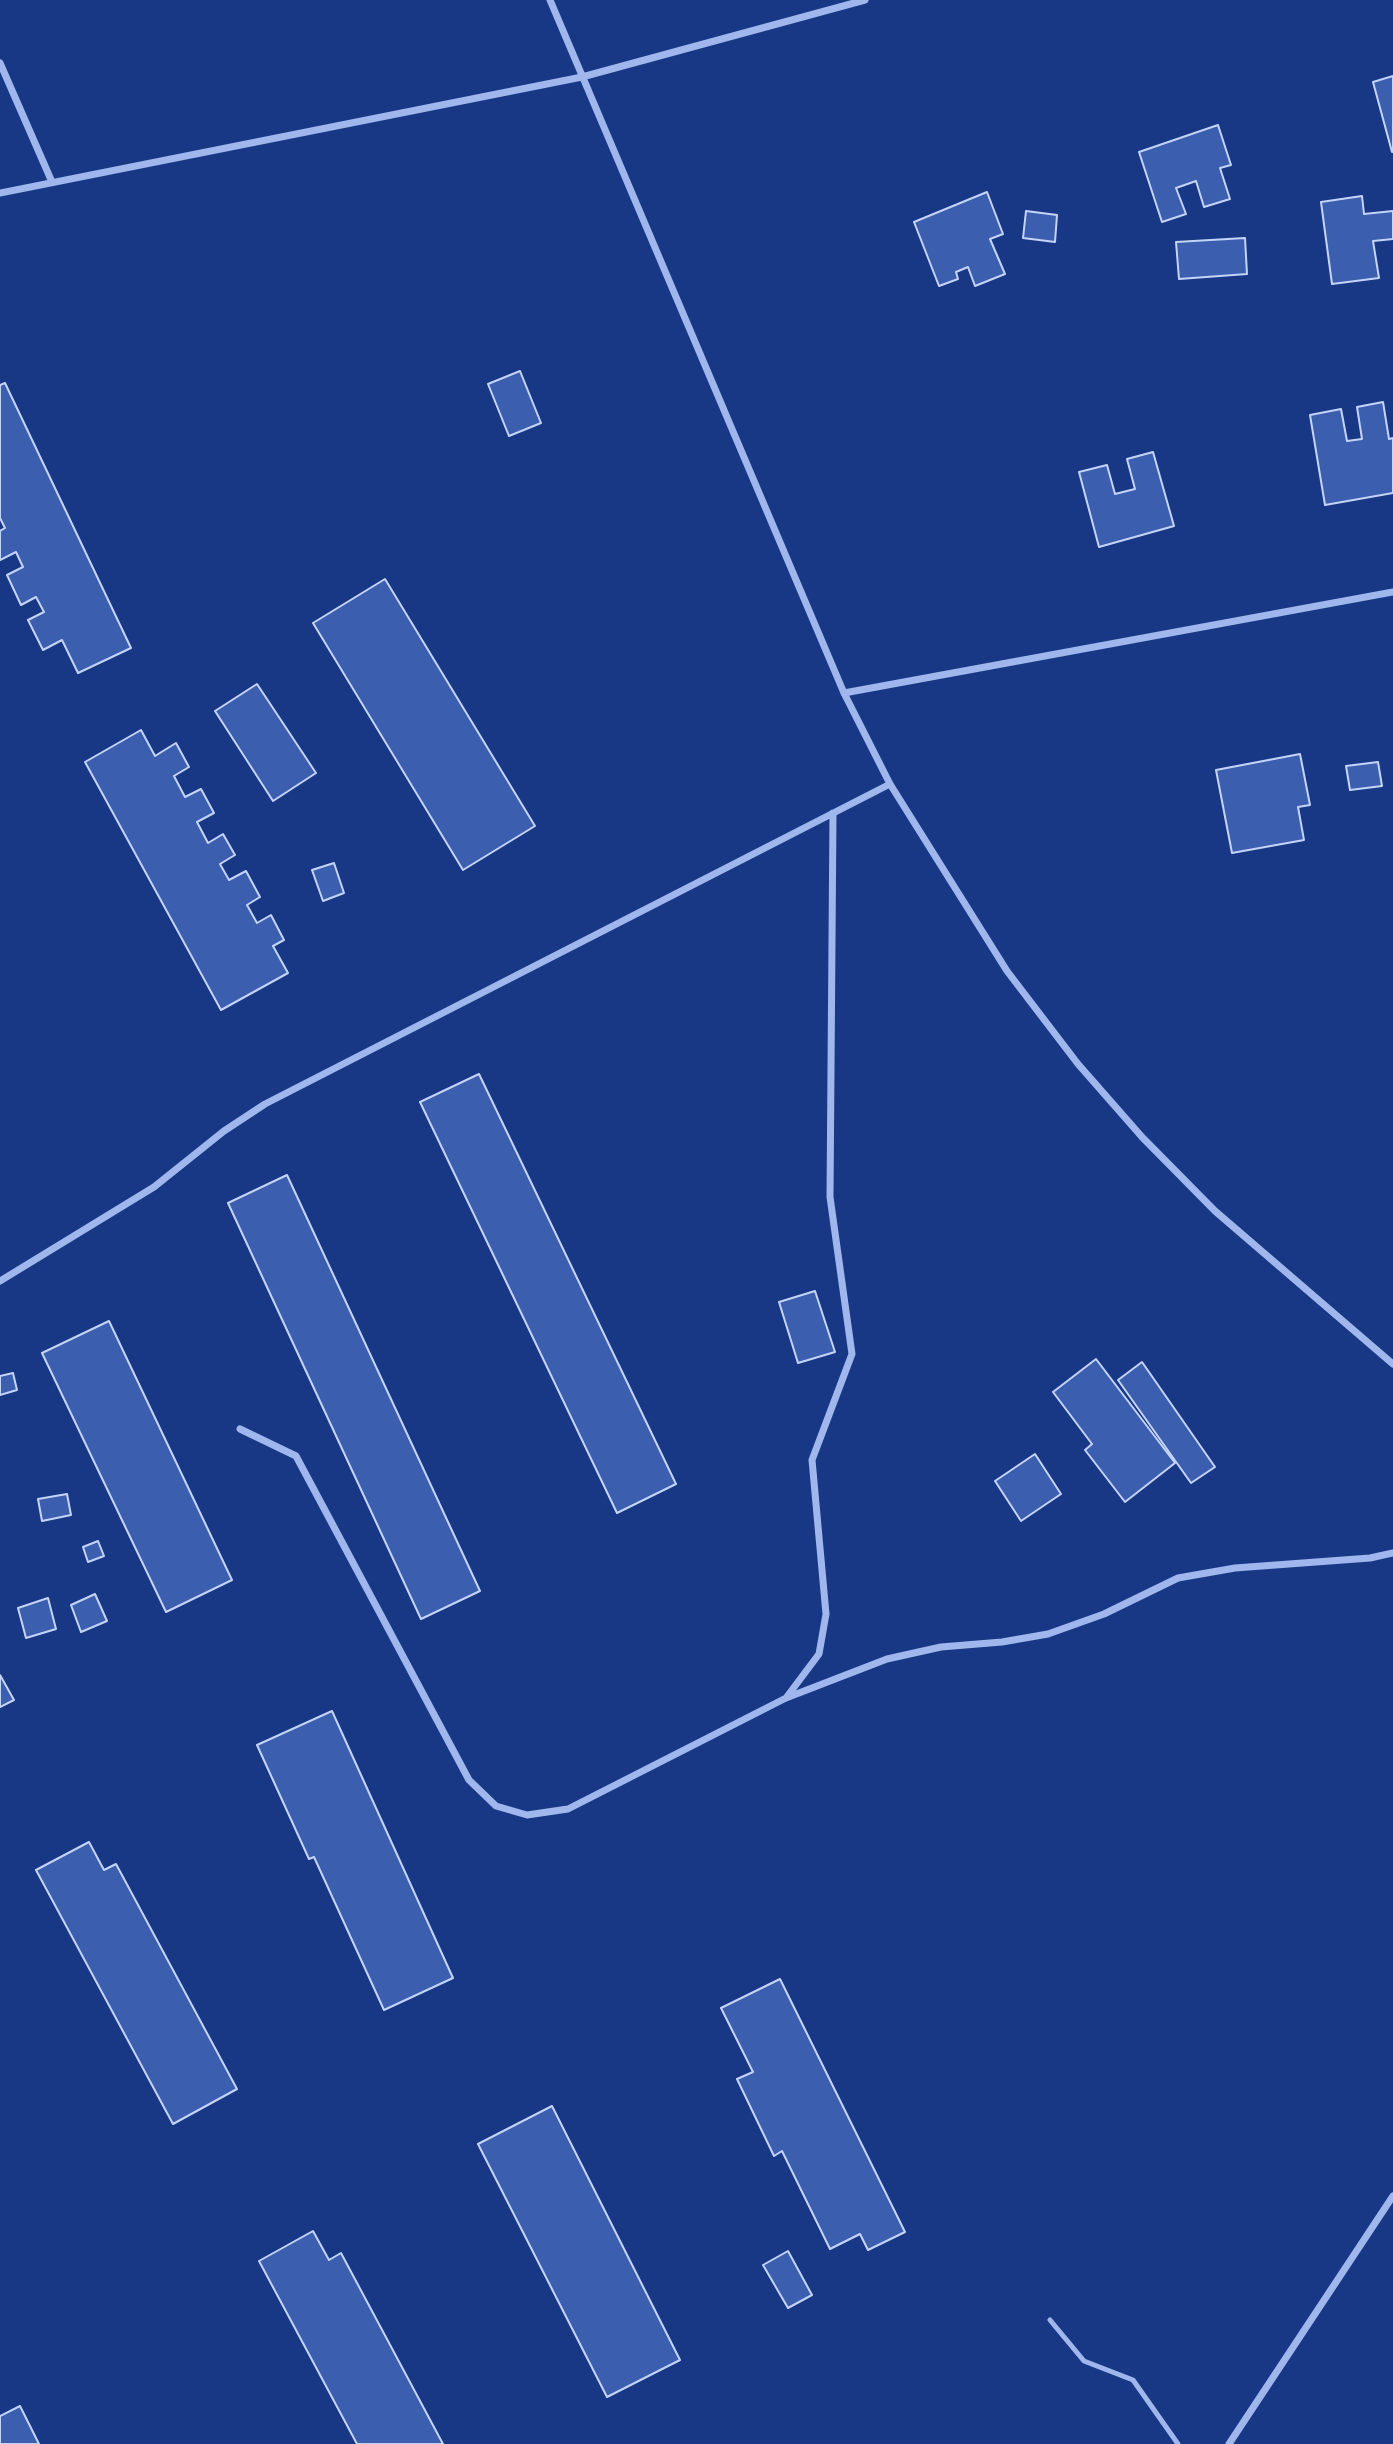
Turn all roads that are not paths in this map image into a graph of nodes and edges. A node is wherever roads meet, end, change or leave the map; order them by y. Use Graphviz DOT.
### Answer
graph roads {
  1 [pos="550,0"];
  2 [pos="865,0"];
  3 [pos="0,63"];
  4 [pos="582,76"];
  5 [pos="52,183"];
  6 [pos="0,193"];
  7 [pos="1393,592"];
  8 [pos="844,693"];
  9 [pos="890,784"];
  10 [pos="833,813"];
  11 [pos="0,1281"];
  12 [pos="1393,1364"];
  13 [pos="240,1429"];
  14 [pos="1393,1553"];
  15 [pos="786,1698"];
  16 [pos="1393,2196"];
  17 [pos="1050,2320"];
  18 [pos="1178,2444"];
  19 [pos="1229,2444"];
  1 -- 4 [label="street"];
  2 -- 4 [label="street"];
  3 -- 5 [label="street"];
  4 -- 5 [label="street"];
  4 -- 8 [label="street"];
  5 -- 6 [label="street"];
  7 -- 8 [label="street"];
  8 -- 9 [label="street"];
  9 -- 10 [label="street"];
  9 -- 12 [label="street"];
  10 -- 11 [label="street"];
  10 -- 15 [label="street"];
  13 -- 15 [label="street"];
  14 -- 15 [label="street"];
  16 -- 19 [label="street"];
  17 -- 18 [label="lane"];
}
